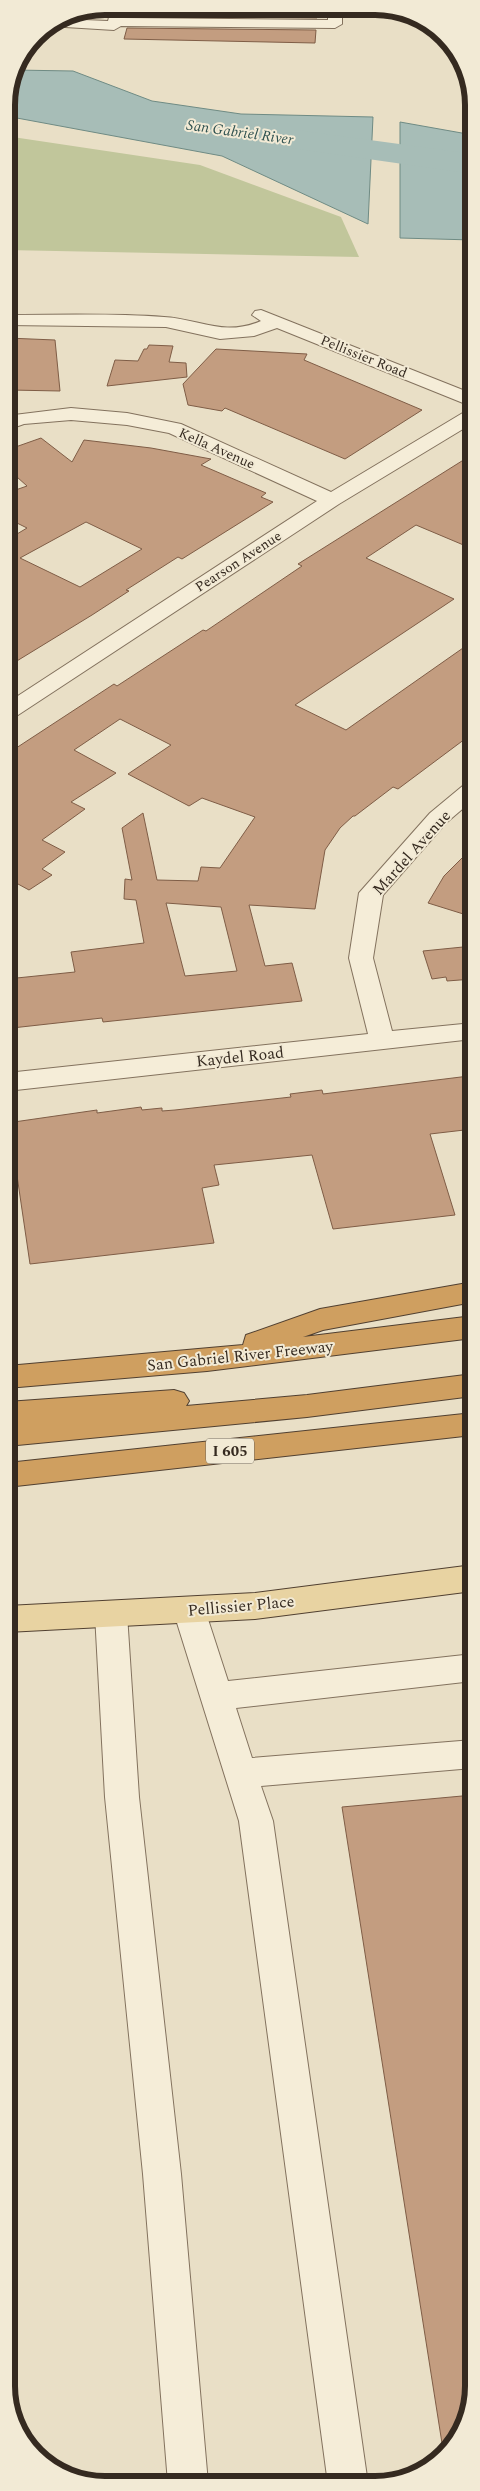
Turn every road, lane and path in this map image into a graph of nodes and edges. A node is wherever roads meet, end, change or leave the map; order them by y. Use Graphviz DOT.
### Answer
graph roads {
  1 [pos="116,15"];
  2 [pos="335,15"];
  3 [pos="115,22"];
  4 [pos="67,24"];
  5 [pos="254,313"];
  6 [pos="15,320"];
  7 [pos="278,321"];
  8 [pos="465,398"];
  9 [pos="465,420"];
  10 [pos="15,421"];
  11 [pos="332,500"];
  12 [pos="15,707"];
  13 [pos="465,796"];
  14 [pos="465,1032"];
  15 [pos="382,1040"];
  16 [pos="15,1081"];
  17 [pos="465,1293"];
  18 [pos="465,1329"];
  19 [pos="207,1360"];
  20 [pos="15,1362"];
  21 [pos="465,1367"];
  22 [pos="93,1371"];
  23 [pos="15,1376"];
  24 [pos="465,1386"];
  25 [pos="15,1412"];
  26 [pos="465,1426"];
  27 [pos="15,1434"];
  28 [pos="15,1474"];
  29 [pos="465,1579"];
  30 [pos="190,1610"];
  31 [pos="111,1614"];
  32 [pos="15,1620"];
  33 [pos="465,1669"];
  34 [pos="217,1696"];
  35 [pos="465,1755"];
  36 [pos="241,1773"];
  37 [pos="187,2476"];
  38 [pos="347,2476"];
  1 -- 3 [label="street"];
  2 -- 3 [label="street"];
  3 -- 4 [label="street"];
  5 -- 7 [label="street, Pellissier Road"];
  6 -- 7 [label="street"];
  7 -- 8 [label="street, Pellissier Road"];
  9 -- 11 [label="street, Pearson Avenue"];
  10 -- 11 [label="street, Kella Avenue"];
  11 -- 12 [label="street, Pearson Avenue"];
  13 -- 15 [label="street, Mardel Avenue"];
  14 -- 15 [label="street, Kaydel Road"];
  15 -- 16 [label="street, Kaydel Road"];
  17 -- 19 [label="highway"];
  18 -- 19 [label="highway, San Gabriel River Freeway"];
  19 -- 22 [label="highway, San Gabriel River Freeway"];
  20 -- 22 [label="highway"];
  21 -- 25 [label="highway"];
  22 -- 23 [label="highway, San Gabriel River Freeway"];
  24 -- 27 [label="highway"];
  26 -- 28 [label="highway, I 605"];
  29 -- 30 [label="main road, Pellissier Place"];
  30 -- 31 [label="main road, Pellissier Place"];
  30 -- 34 [label="street"];
  31 -- 32 [label="main road, Pellissier Place"];
  31 -- 37 [label="street"];
  33 -- 34 [label="street"];
  34 -- 36 [label="street"];
  35 -- 36 [label="street"];
  36 -- 38 [label="street"];
}
